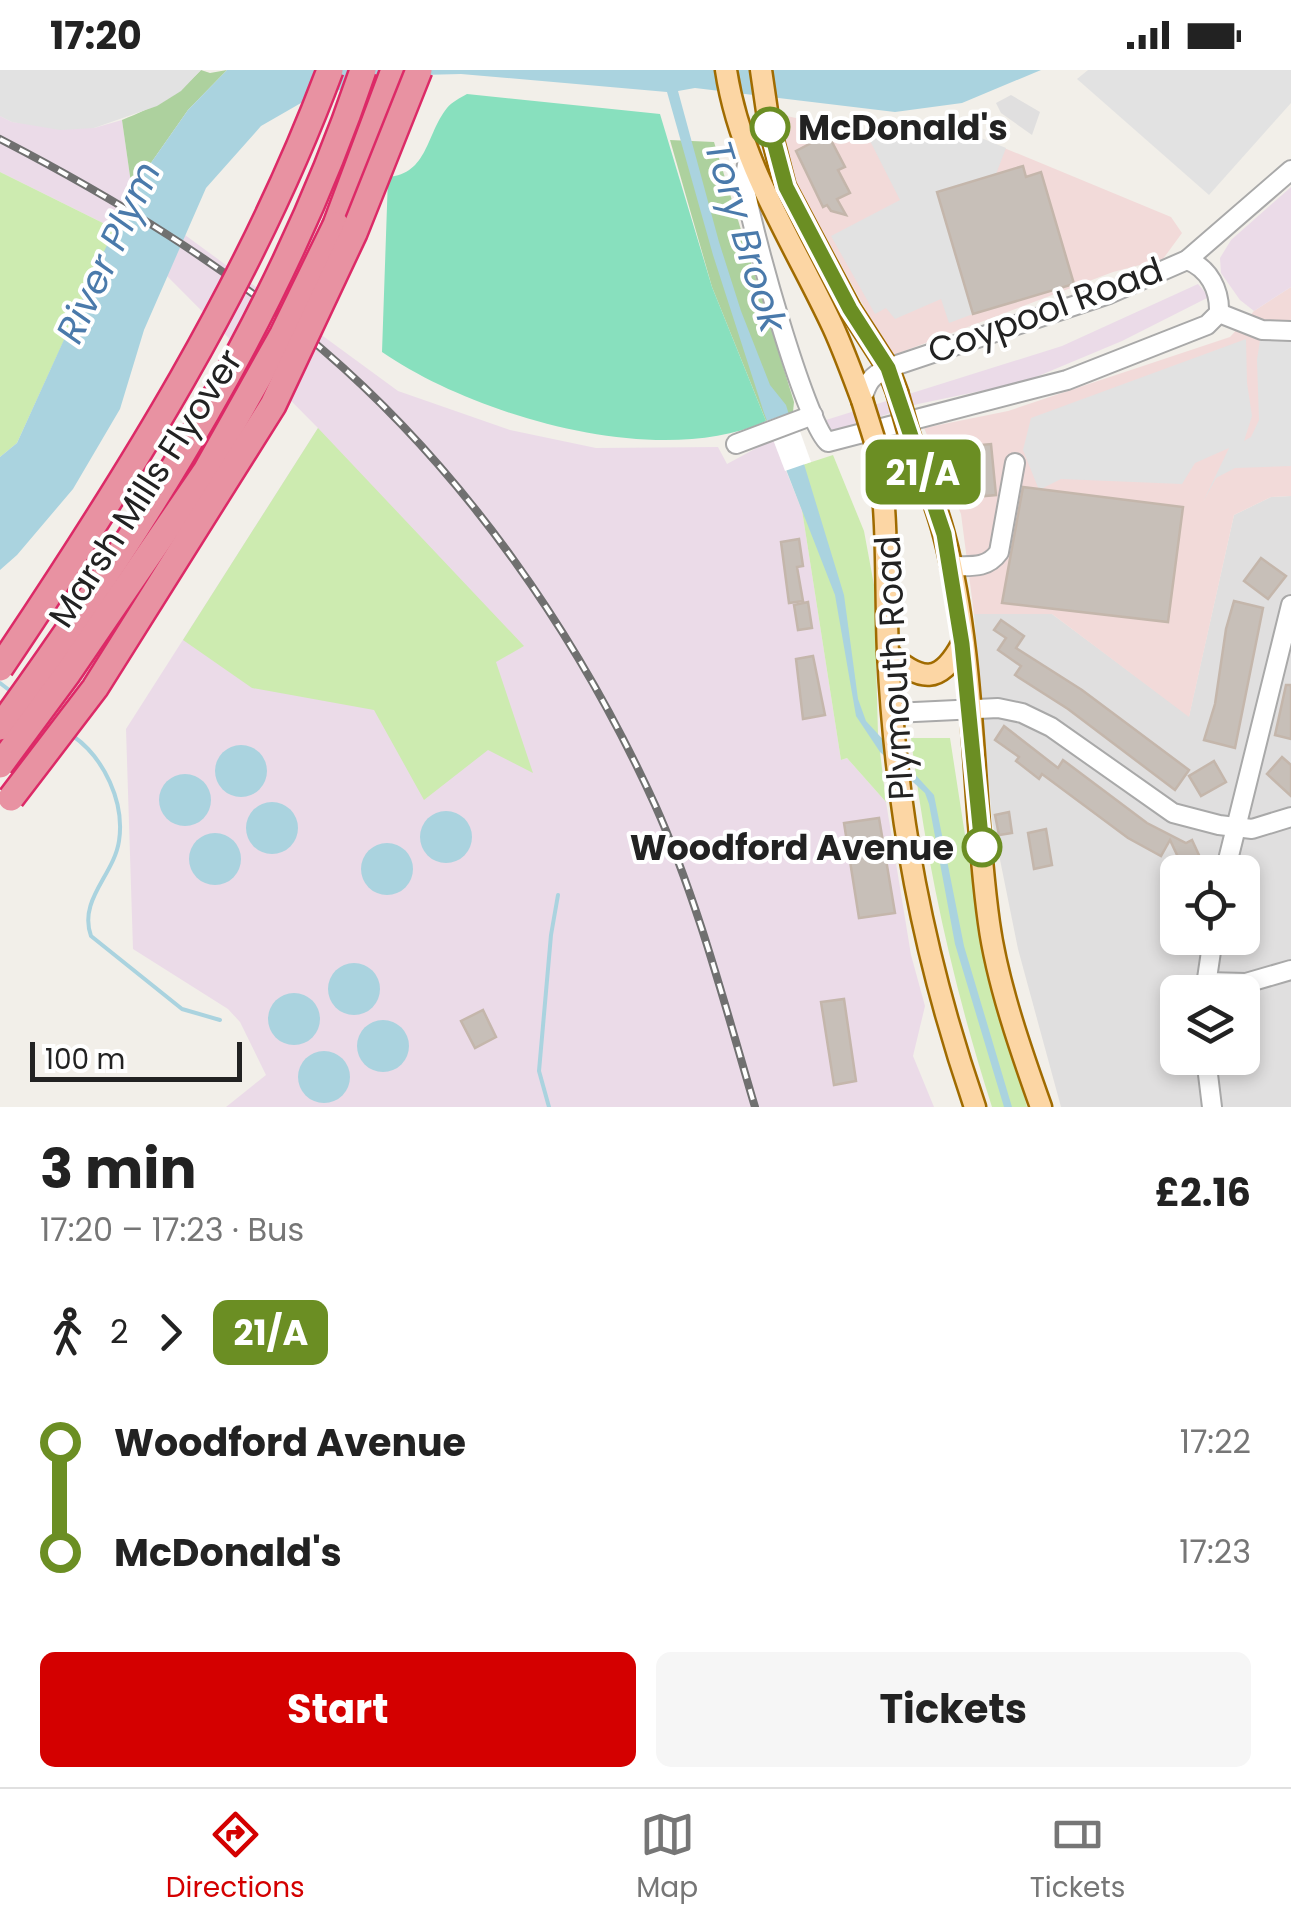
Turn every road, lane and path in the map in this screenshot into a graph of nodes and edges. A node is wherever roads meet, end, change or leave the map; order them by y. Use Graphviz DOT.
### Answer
graph roads {
  1 [pos="330,70"];
  2 [pos="363,70"];
  3 [pos="394,70"];
  4 [pos="418,70"];
  5 [pos="726,70"];
  6 [pos="762,70"];
  7 [pos="750,155"];
  8 [pos="1291,170"];
  9 [pos="1187,260"];
  10 [pos="1219,313"];
  11 [pos="1291,331"];
  12 [pos="888,368"];
  13 [pos="862,400"];
  14 [pos="804,418"];
  15 [pos="736,444"];
  16 [pos="1015,463"];
  17 [pos="951,566"];
  18 [pos="1291,605"];
  19 [pos="962,644"];
  20 [pos="888,653"];
  21 [pos="0,668"];
  22 [pos="969,709"];
  23 [pos="894,713"];
  24 [pos="0,727"];
  25 [pos="0,765"];
  26 [pos="6,806"];
  27 [pos="1291,816"];
  28 [pos="1234,828"];
  29 [pos="1228,855"];
  30 [pos="1291,970"];
  31 [pos="1260,979"];
  32 [pos="1208,1075"];
  33 [pos="974,1107"];
  34 [pos="1041,1107"];
  35 [pos="1212,1107"];
  1 -- 21 [label="highway, bridge"];
  2 -- 24 [label="highway, Marsh Mills Flyover, bridge"];
  3 -- 25 [label="highway, Marsh Mills Flyover, bridge"];
  4 -- 26 [label="highway, bridge"];
  5 -- 7 [label="main road, Plymouth Road"];
  6 -- 12 [label="main road, Plymouth Road"];
  7 -- 13 [label="main road, Plymouth Road"];
  7 -- 14 [label="street, Coypool Road"];
  8 -- 9 [label="street, Coypool Road"];
  9 -- 10 [label="street, Coypool Road"];
  9 -- 12 [label="street, Coypool Road"];
  10 -- 11 [label="street"];
  10 -- 14 [label="street, Coypool Road"];
  12 -- 13 [label="street, Coypool Road"];
  12 -- 17 [label="main road, Plymouth Road, bridge"];
  13 -- 20 [label="main road, Plymouth Road, bridge"];
  14 -- 15 [label="street"];
  16 -- 17 [label="street"];
  17 -- 19 [label="main road, Plymouth Road"];
  18 -- 28 [label="street"];
  19 -- 20 [label="main road"];
  19 -- 22 [label="main road, Plymouth Road"];
  20 -- 23 [label="main road, Plymouth Road"];
  22 -- 23 [label="street"];
  22 -- 28 [label="street"];
  22 -- 34 [label="main road, Plymouth Road"];
  23 -- 33 [label="main road, Plymouth Road"];
  27 -- 28 [label="street"];
  28 -- 29 [label="street"];
  30 -- 31 [label="street"];
  32 -- 35 [label="street"];
}
